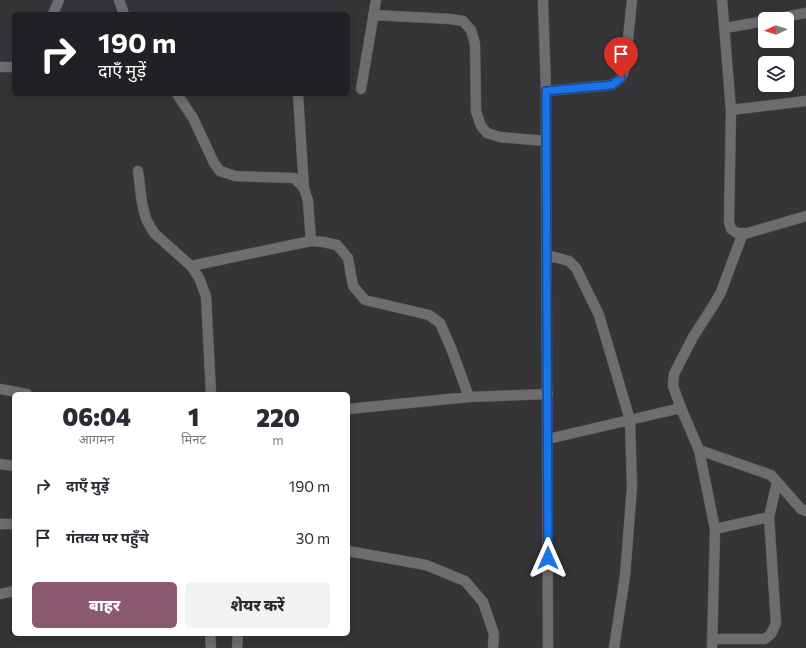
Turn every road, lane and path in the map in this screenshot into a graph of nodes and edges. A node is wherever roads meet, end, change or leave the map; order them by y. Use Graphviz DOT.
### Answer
graph roads {
  1 [pos="59,0"];
  2 [pos="119,0"];
  3 [pos="376,0"];
  4 [pos="543,0"];
  5 [pos="632,0"];
  6 [pos="722,0"];
  7 [pos="54,12"];
  8 [pos="123,12"];
  9 [pos="806,13"];
  10 [pos="374,15"];
  11 [pos="794,15"];
  12 [pos="758,22"];
  13 [pos="725,28"];
  14 [pos="0,67"];
  15 [pos="12,67"];
  16 [pos="361,89"];
  17 [pos="546,91"];
  18 [pos="178,96"];
  19 [pos="298,96"];
  20 [pos="806,101"];
  21 [pos="730,110"];
  22 [pos="546,141"];
  23 [pos="138,171"];
  24 [pos="304,188"];
  25 [pos="806,216"];
  26 [pos="743,233"];
  27 [pos="311,242"];
  28 [pos="547,255"];
  29 [pos="191,266"];
  30 [pos="0,389"];
  31 [pos="16,392"];
  32 [pos="211,392"];
  33 [pos="548,394"];
  34 [pos="469,397"];
  35 [pos="681,408"];
  36 [pos="350,410"];
  37 [pos="630,420"];
  38 [pos="548,439"];
  39 [pos="699,450"];
  40 [pos="0,464"];
  41 [pos="12,466"];
  42 [pos="777,482"];
  43 [pos="806,511"];
  44 [pos="769,517"];
  45 [pos="0,524"];
  46 [pos="12,524"];
  47 [pos="715,529"];
  48 [pos="350,551"];
  49 [pos="12,591"];
  50 [pos="0,594"];
  51 [pos="210,636"];
  52 [pos="238,636"];
  53 [pos="712,644"];
  54 [pos="211,648"];
  55 [pos="237,648"];
  56 [pos="493,648"];
  57 [pos="548,648"];
  58 [pos="614,648"];
  1 -- 7 [label="street"];
  2 -- 8 [label="street"];
  3 -- 10 [label="street"];
  4 -- 17 [label="street"];
  5 -- 17 [label="street"];
  6 -- 13 [label="street"];
  9 -- 11 [label="street"];
  10 -- 16 [label="street"];
  10 -- 22 [label="street"];
  12 -- 13 [label="street"];
  13 -- 21 [label="street"];
  14 -- 15 [label="street"];
  17 -- 22 [label="street"];
  18 -- 24 [label="street"];
  19 -- 24 [label="street"];
  20 -- 21 [label="street"];
  21 -- 26 [label="street"];
  22 -- 28 [label="street"];
  23 -- 29 [label="street"];
  24 -- 27 [label="street"];
  25 -- 26 [label="street"];
  26 -- 35 [label="street"];
  27 -- 29 [label="street"];
  27 -- 34 [label="street"];
  28 -- 33 [label="street"];
  28 -- 37 [label="street"];
  29 -- 32 [label="street"];
  30 -- 31 [label="street"];
  33 -- 34 [label="street"];
  33 -- 38 [label="street"];
  34 -- 36 [label="street"];
  35 -- 37 [label="street"];
  35 -- 39 [label="street"];
  37 -- 38 [label="street"];
  37 -- 58 [label="street"];
  38 -- 57 [label="street"];
  39 -- 42 [label="street"];
  39 -- 47 [label="street"];
  40 -- 41 [label="street"];
  42 -- 43 [label="street"];
  42 -- 44 [label="street"];
  44 -- 47 [label="street"];
  44 -- 53 [label="street"];
  45 -- 46 [label="street"];
  47 -- 53 [label="street"];
  48 -- 56 [label="street"];
  49 -- 50 [label="street"];
  51 -- 54 [label="street"];
  52 -- 55 [label="street"];
}
